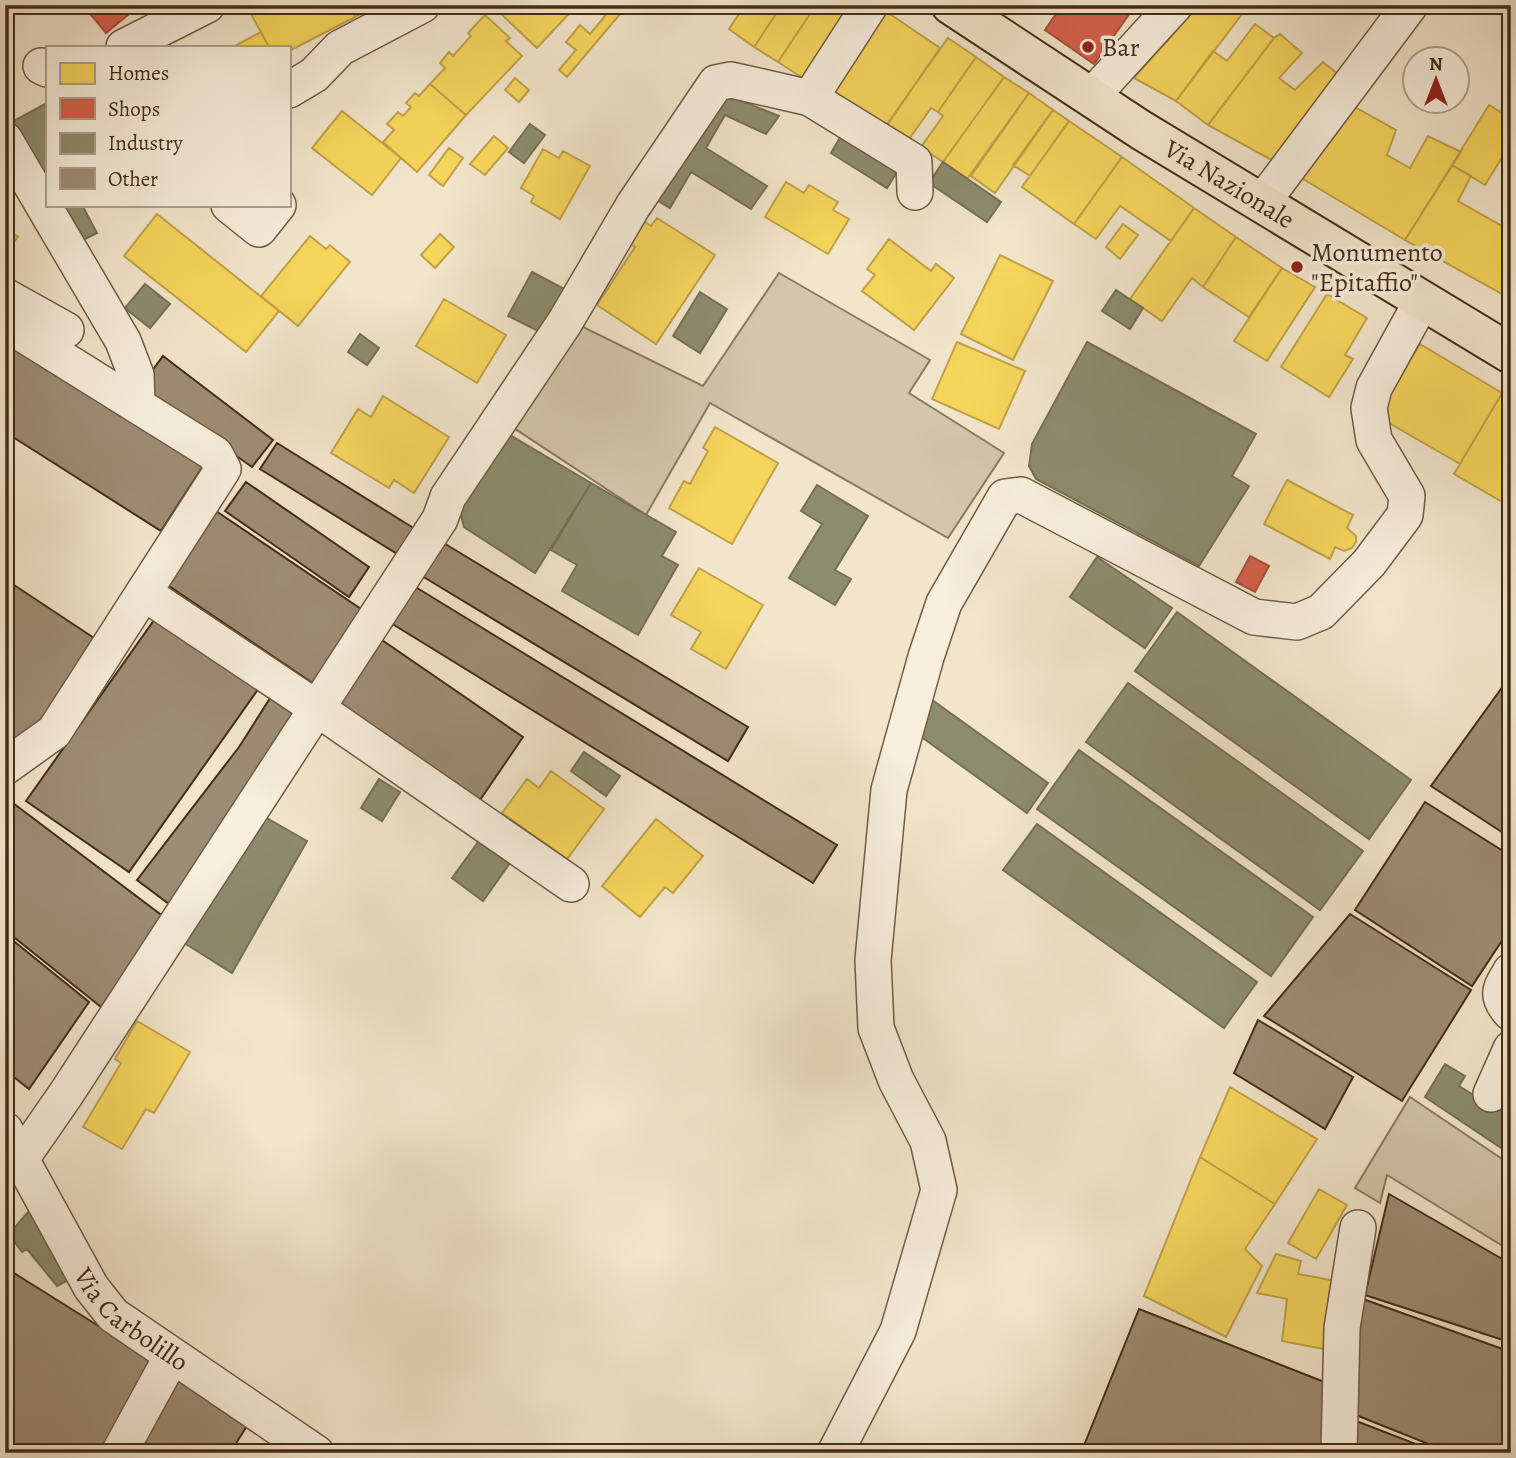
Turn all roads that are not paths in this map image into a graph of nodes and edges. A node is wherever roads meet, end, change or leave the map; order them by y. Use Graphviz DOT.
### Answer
graph roads {
  1 [pos="207,5"];
  2 [pos="422,5"];
  3 [pos="870,5"];
  4 [pos="951,5"];
  5 [pos="1175,5"];
  6 [pos="1410,5"];
  7 [pos="126,46"];
  8 [pos="290,89"];
  9 [pos="1091,97"];
  10 [pos="810,99"];
  11 [pos="5,140"];
  12 [pos="915,192"];
  13 [pos="1261,204"];
  14 [pos="230,206"];
  15 [pos="277,206"];
  16 [pos="5,296"];
  17 [pos="1422,301"];
  18 [pos="5,323"];
  19 [pos="66,330"];
  20 [pos="1511,354"];
  21 [pos="137,403"];
  22 [pos="144,593"];
  23 [pos="318,709"];
  24 [pos="5,767"];
  25 [pos="571,884"];
  26 [pos="1511,971"];
  27 [pos="1511,1013"];
  28 [pos="1511,1049"];
  29 [pos="1491,1094"];
  30 [pos="13,1144"];
  31 [pos="1358,1228"];
  32 [pos="172,1356"];
  33 [pos="119,1453"];
  34 [pos="316,1453"];
  35 [pos="835,1453"];
  36 [pos="1339,1453"];
  1 -- 7 [label="street"];
  2 -- 8 [label="street"];
  3 -- 10 [label="street"];
  4 -- 9 [label="main road, Via Nazionale"];
  5 -- 9 [label="street"];
  6 -- 13 [label="street"];
  9 -- 13 [label="main road, Via Nazionale"];
  10 -- 12 [label="street"];
  10 -- 23 [label="street"];
  11 -- 21 [label="street"];
  13 -- 17 [label="main road, Via Nazionale"];
  14 -- 15 [label="street"];
  16 -- 19 [label="street"];
  17 -- 20 [label="main road, Via Nazionale"];
  17 -- 35 [label="street"];
  18 -- 21 [label="street"];
  21 -- 22 [label="street"];
  22 -- 23 [label="street"];
  22 -- 24 [label="street"];
  23 -- 25 [label="street"];
  23 -- 30 [label="street"];
  26 -- 27 [label="street"];
  28 -- 29 [label="street"];
  30 -- 32 [label="street, Via Carbolillo"];
  31 -- 36 [label="street"];
  32 -- 33 [label="street"];
  32 -- 34 [label="street, Via Carbolillo"];
}
